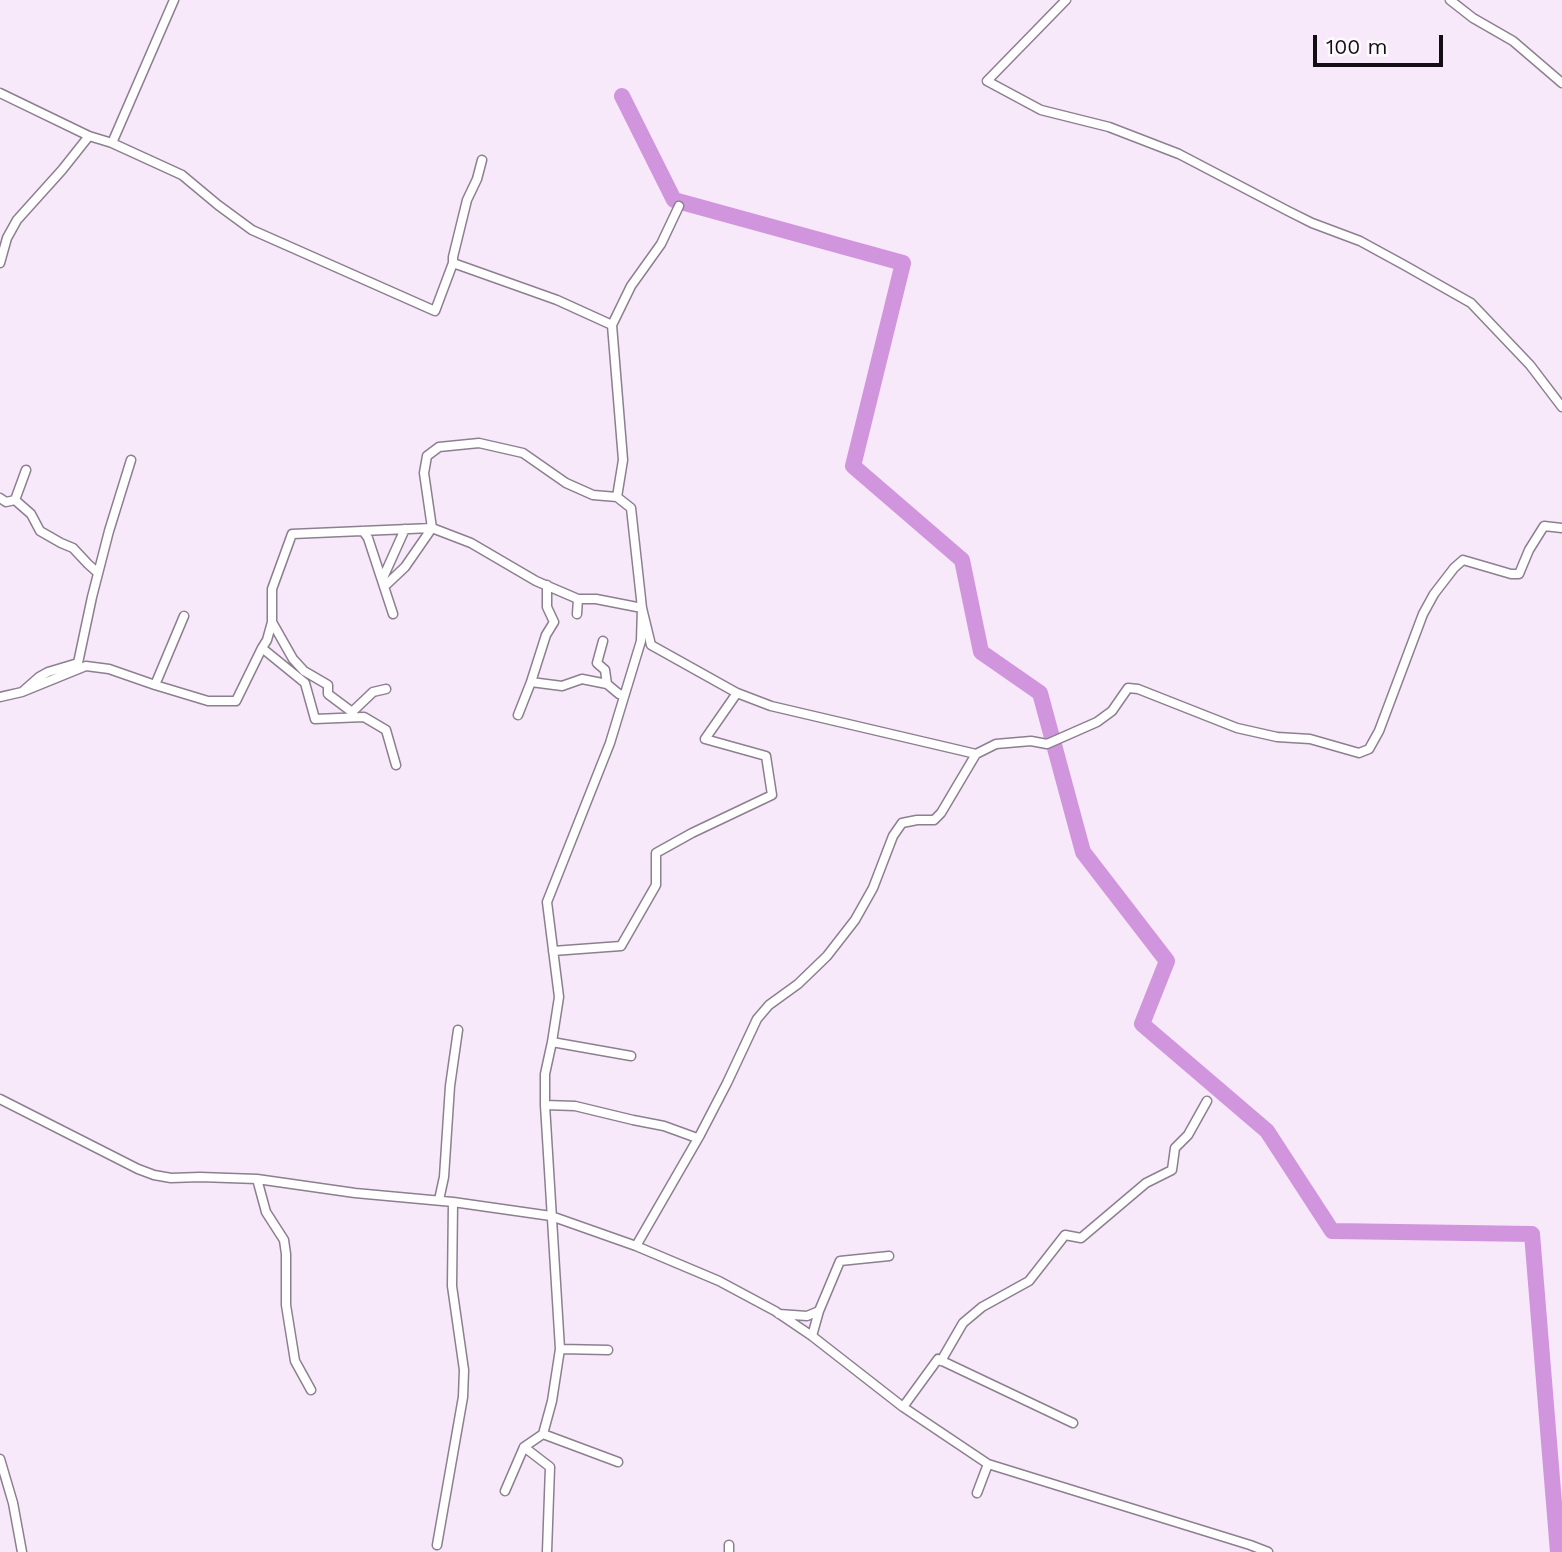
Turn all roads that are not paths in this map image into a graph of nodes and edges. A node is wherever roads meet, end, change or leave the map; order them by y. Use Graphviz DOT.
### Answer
graph roads {
  1 [pos="174,0"];
  2 [pos="1066,0"];
  3 [pos="1450,0"];
  4 [pos="1562,83"];
  5 [pos="0,93"];
  6 [pos="89,136"];
  7 [pos="112,143"];
  8 [pos="482,160"];
  9 [pos="679,206"];
  10 [pos="0,263"];
  11 [pos="453,263"];
  12 [pos="612,325"];
  13 [pos="1562,407"];
  14 [pos="131,460"];
  15 [pos="26,470"];
  16 [pos="617,497"];
  17 [pos="0,498"];
  18 [pos="15,500"];
  19 [pos="432,528"];
  20 [pos="1562,528"];
  21 [pos="405,529"];
  22 [pos="363,531"];
  23 [pos="98,573"];
  24 [pos="383,582"];
  25 [pos="547,585"];
  26 [pos="578,599"];
  27 [pos="642,608"];
  28 [pos="393,614"];
  29 [pos="577,614"];
  30 [pos="184,616"];
  31 [pos="272,622"];
  32 [pos="603,641"];
  33 [pos="262,648"];
  34 [pos="531,682"];
  35 [pos="607,684"];
  36 [pos="155,685"];
  37 [pos="386,689"];
  38 [pos="22,692"];
  39 [pos="737,693"];
  40 [pos="624,695"];
  41 [pos="0,697"];
  42 [pos="518,715"];
  43 [pos="976,754"];
  44 [pos="396,765"];
  45 [pos="552,951"];
  46 [pos="458,1030"];
  47 [pos="552,1042"];
  48 [pos="631,1056"];
  49 [pos="0,1099"];
  50 [pos="1207,1101"];
  51 [pos="545,1105"];
  52 [pos="697,1138"];
  53 [pos="257,1179"];
  54 [pos="439,1200"];
  55 [pos="453,1202"];
  56 [pos="551,1216"];
  57 [pos="636,1246"];
  58 [pos="889,1256"];
  59 [pos="819,1311"];
  60 [pos="778,1314"];
  61 [pos="812,1336"];
  62 [pos="560,1349"];
  63 [pos="608,1350"];
  64 [pos="942,1361"];
  65 [pos="311,1390"];
  66 [pos="903,1407"];
  67 [pos="1073,1423"];
  68 [pos="543,1434"];
  69 [pos="524,1447"];
  70 [pos="0,1459"];
  71 [pos="618,1462"];
  72 [pos="988,1464"];
  73 [pos="505,1491"];
  74 [pos="977,1493"];
  75 [pos="437,1545"];
  76 [pos="22,1552"];
  77 [pos="547,1552"];
  78 [pos="1268,1552"];
  1 -- 7 [label="street"];
  2 -- 13 [label="street"];
  3 -- 4 [label="street"];
  5 -- 6 [label="street"];
  6 -- 7 [label="street"];
  6 -- 10 [label="street"];
  7 -- 11 [label="street"];
  8 -- 11 [label="street"];
  9 -- 12 [label="street"];
  11 -- 12 [label="street"];
  12 -- 16 [label="street"];
  14 -- 23 [label="street"];
  15 -- 18 [label="street"];
  16 -- 19 [label="street"];
  16 -- 27 [label="street"];
  17 -- 18 [label="street"];
  18 -- 23 [label="street"];
  19 -- 21 [label="street"];
  19 -- 24 [label="street"];
  19 -- 25 [label="street"];
  20 -- 43 [label="street"];
  21 -- 22 [label="street"];
  21 -- 24 [label="street"];
  22 -- 24 [label="street"];
  22 -- 31 [label="street"];
  23 -- 38 [label="street"];
  24 -- 28 [label="street"];
  25 -- 26 [label="street"];
  25 -- 34 [label="street"];
  26 -- 27 [label="street"];
  26 -- 29 [label="street"];
  27 -- 39 [label="street"];
  27 -- 40 [label="street"];
  30 -- 36 [label="street"];
  31 -- 33 [label="street"];
  31 -- 37 [label="street"];
  32 -- 35 [label="street"];
  33 -- 36 [label="street"];
  33 -- 44 [label="street"];
  34 -- 35 [label="street"];
  34 -- 42 [label="street"];
  35 -- 40 [label="street"];
  36 -- 38 [label="street"];
  38 -- 41 [label="street"];
  39 -- 43 [label="street"];
  39 -- 45 [label="street"];
  40 -- 45 [label="street"];
  43 -- 52 [label="street"];
  45 -- 47 [label="street"];
  46 -- 54 [label="street"];
  47 -- 48 [label="street"];
  47 -- 51 [label="street"];
  49 -- 53 [label="street"];
  50 -- 64 [label="street"];
  51 -- 52 [label="street"];
  51 -- 56 [label="street"];
  52 -- 57 [label="street"];
  53 -- 54 [label="street"];
  53 -- 65 [label="street"];
  54 -- 55 [label="street"];
  55 -- 56 [label="street"];
  55 -- 75 [label="street"];
  56 -- 57 [label="street"];
  56 -- 62 [label="street"];
  57 -- 60 [label="street"];
  58 -- 59 [label="street"];
  59 -- 60 [label="street"];
  59 -- 61 [label="street"];
  60 -- 61 [label="street"];
  61 -- 66 [label="street"];
  62 -- 63 [label="street"];
  62 -- 68 [label="street"];
  64 -- 66 [label="street"];
  64 -- 67 [label="street"];
  66 -- 72 [label="street"];
  68 -- 69 [label="street"];
  68 -- 71 [label="street"];
  69 -- 73 [label="street"];
  69 -- 77 [label="street"];
  70 -- 76 [label="street"];
  72 -- 74 [label="street"];
  72 -- 78 [label="street"];
}
